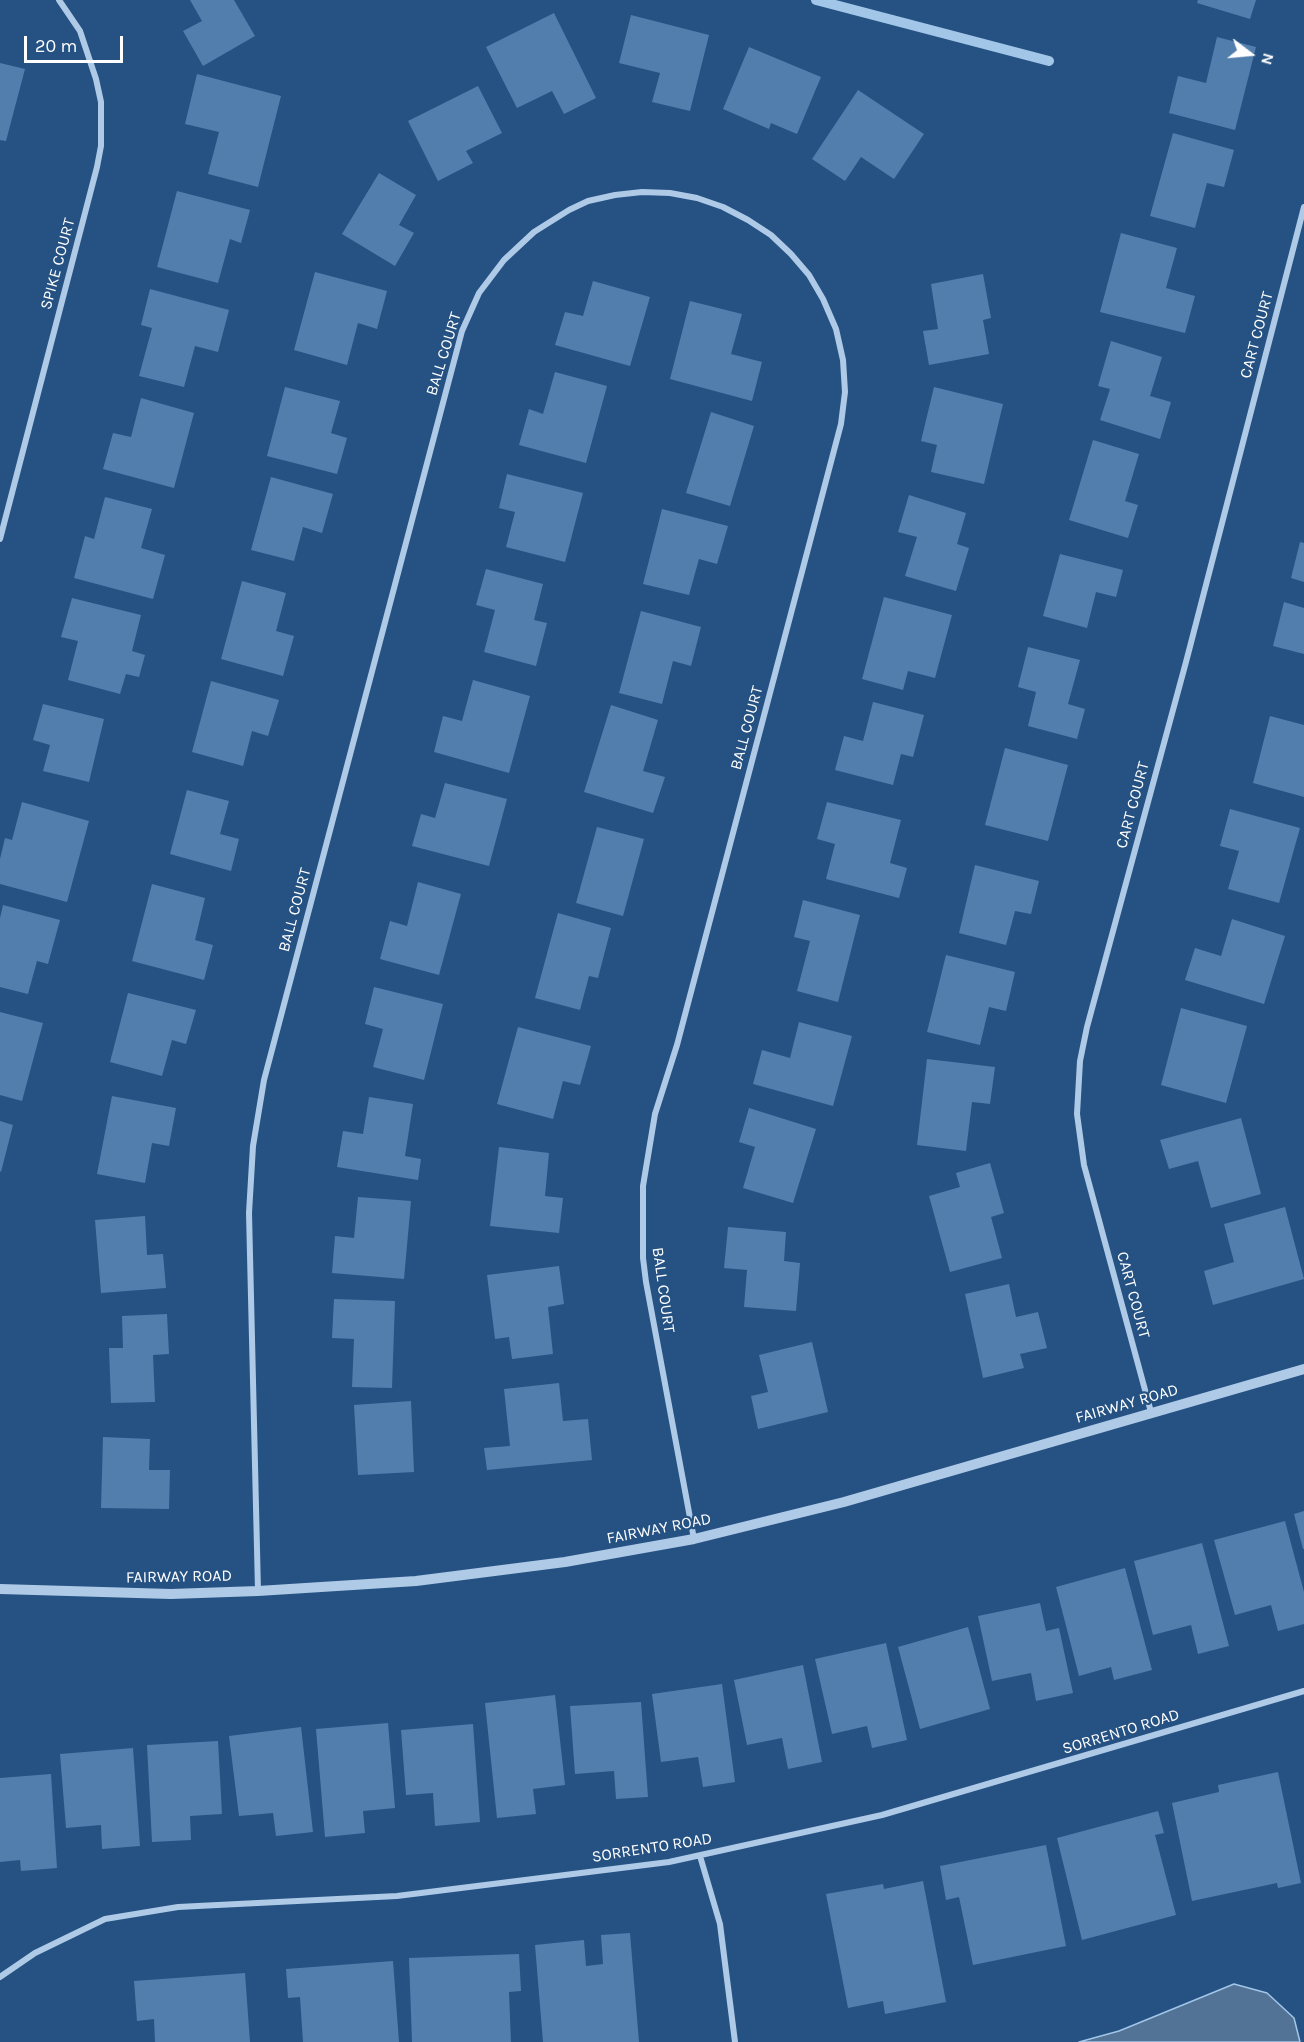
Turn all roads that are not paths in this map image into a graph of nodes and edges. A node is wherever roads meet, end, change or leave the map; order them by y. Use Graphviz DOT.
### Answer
graph roads {
  1 [pos="58,0"];
  2 [pos="1304,207"];
  3 [pos="0,539"];
  4 [pos="1304,1369"];
  5 [pos="1151,1412"];
  6 [pos="694,1539"];
  7 [pos="0,1589"];
  8 [pos="258,1591"];
  9 [pos="1304,1691"];
  10 [pos="700,1856"];
  11 [pos="0,1977"];
  12 [pos="735,2042"];
  1 -- 3 [label="street, SPIKE COURT"];
  2 -- 5 [label="street, CART COURT"];
  4 -- 5 [label="street, FAIRWAY ROAD"];
  5 -- 6 [label="street, FAIRWAY ROAD"];
  6 -- 8 [label="street, FAIRWAY ROAD"];
  6 -- 8 [label="street, BALL COURT"];
  7 -- 8 [label="street, FAIRWAY ROAD"];
  9 -- 10 [label="street, SORRENTO ROAD"];
  10 -- 11 [label="street, SORRENTO ROAD"];
  10 -- 12 [label="street"];
}
